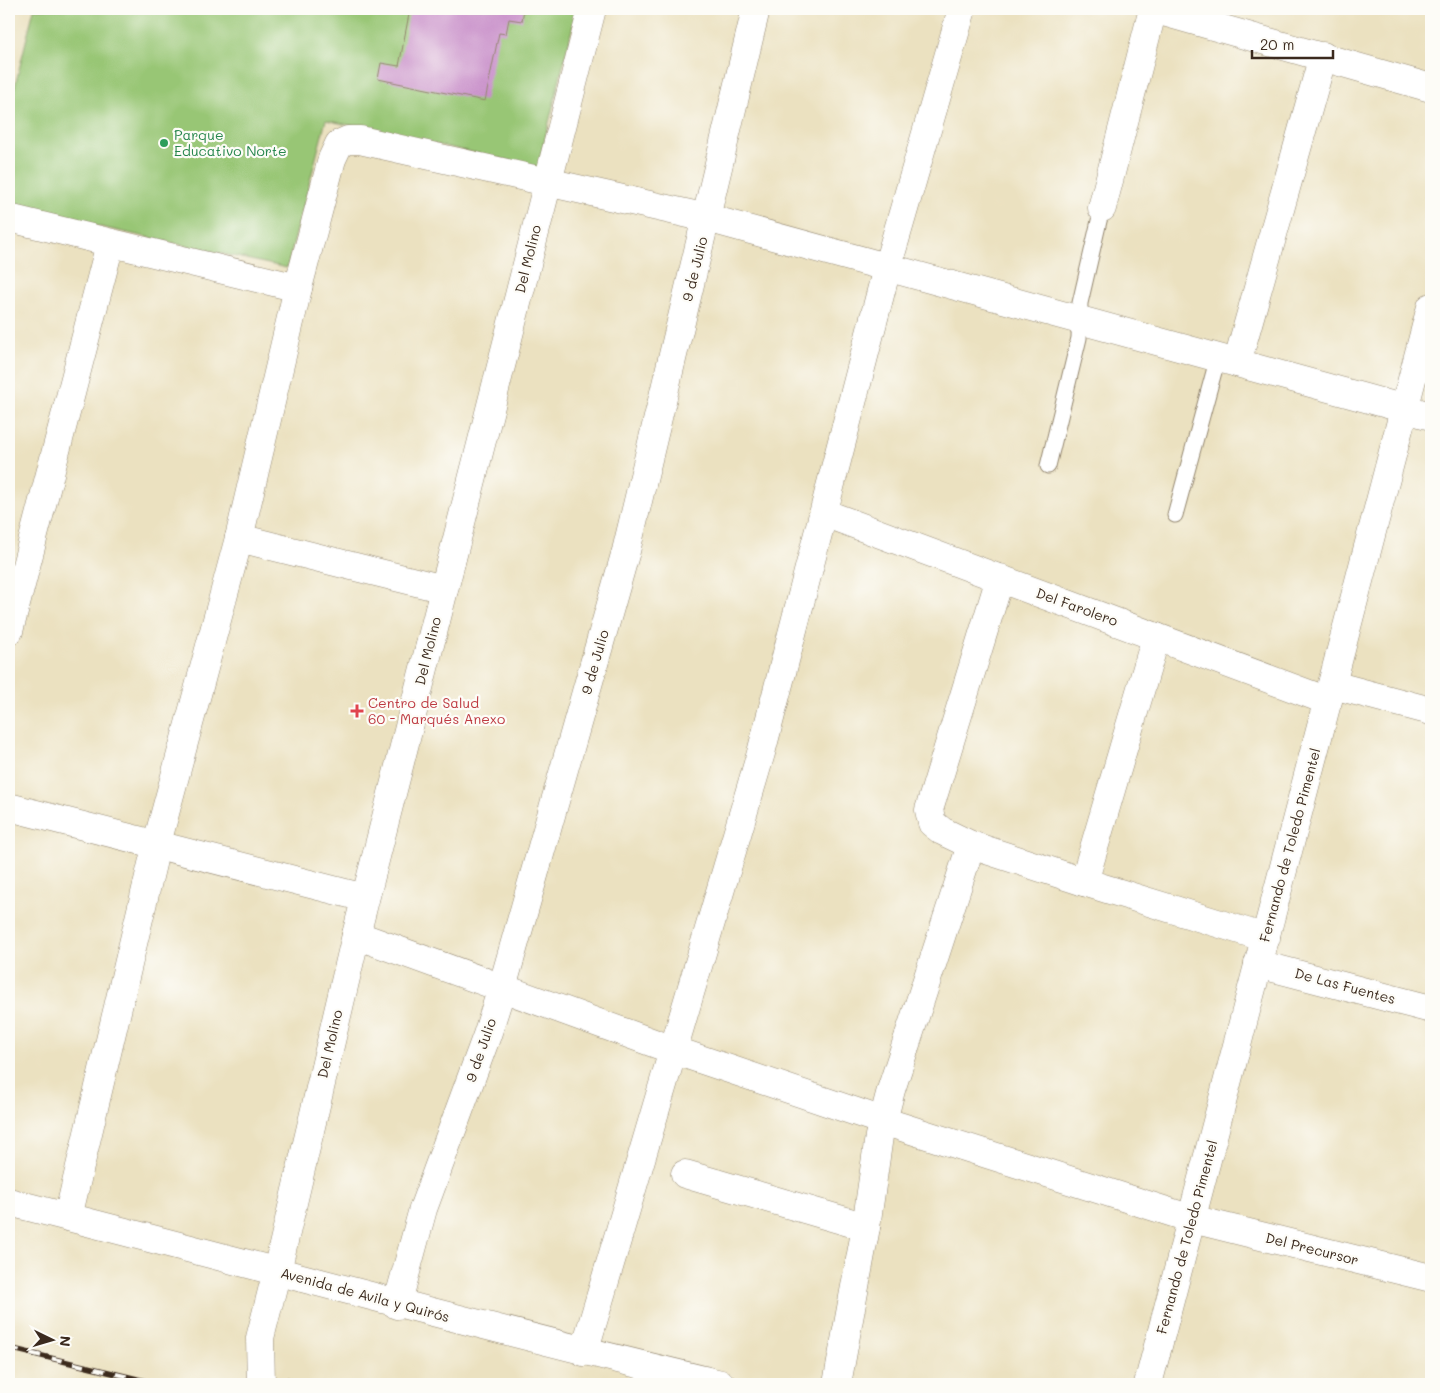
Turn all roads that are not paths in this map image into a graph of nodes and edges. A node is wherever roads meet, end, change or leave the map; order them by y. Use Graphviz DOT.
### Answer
graph roads {
  1 [pos="592,9"];
  2 [pos="756,9"];
  3 [pos="962,9"];
  4 [pos="1323,56"];
  5 [pos="1431,88"];
  6 [pos="547,183"];
  7 [pos="1102,208"];
  8 [pos="9,218"];
  9 [pos="707,218"];
  10 [pos="110,244"];
  11 [pos="887,268"];
  12 [pos="298,288"];
  13 [pos="1431,306"];
  14 [pos="1079,319"];
  15 [pos="1228,360"];
  16 [pos="1404,409"];
  17 [pos="1431,416"];
  18 [pos="1048,466"];
  19 [pos="824,513"];
  20 [pos="1175,515"];
  21 [pos="239,538"];
  22 [pos="1000,578"];
  23 [pos="444,589"];
  24 [pos="9,631"];
  25 [pos="1156,636"];
  26 [pos="1331,693"];
  27 [pos="1431,711"];
  28 [pos="9,807"];
  29 [pos="156,844"];
  30 [pos="970,845"];
  31 [pos="1084,882"];
  32 [pos="365,898"];
  33 [pos="356,935"];
  34 [pos="1262,951"];
  35 [pos="502,988"];
  36 [pos="1431,1009"];
  37 [pos="673,1050"];
  38 [pos="883,1121"];
  39 [pos="685,1174"];
  40 [pos="9,1202"];
  41 [pos="68,1217"];
  42 [pos="1192,1219"];
  43 [pos="866,1227"];
  44 [pos="278,1271"];
  45 [pos="1431,1278"];
  46 [pos="397,1304"];
  47 [pos="584,1352"];
  48 [pos="261,1384"];
  49 [pos="721,1384"];
  50 [pos="837,1384"];
  51 [pos="1148,1384"];
  1 -- 6 [label="street, Del Molino"];
  2 -- 9 [label="street, 9 de Julio"];
  3 -- 11 [label="street"];
  4 -- 5 [label="street"];
  4 -- 7 [label="street"];
  4 -- 15 [label="street"];
  6 -- 9 [label="street"];
  6 -- 12 [label="street"];
  6 -- 23 [label="street, Del Molino"];
  7 -- 14 [label="lane"];
  8 -- 10 [label="street"];
  9 -- 11 [label="street"];
  9 -- 35 [label="street, 9 de Julio"];
  10 -- 12 [label="street"];
  10 -- 24 [label="street"];
  11 -- 14 [label="street"];
  11 -- 19 [label="street"];
  12 -- 21 [label="street"];
  13 -- 16 [label="street, Fernando de Toledo Pimentel"];
  14 -- 15 [label="street"];
  14 -- 18 [label="lane"];
  15 -- 16 [label="street"];
  15 -- 20 [label="lane"];
  16 -- 17 [label="street"];
  16 -- 26 [label="street, Fernando de Toledo Pimentel"];
  19 -- 22 [label="street, Del Farolero"];
  19 -- 37 [label="street"];
  21 -- 23 [label="street"];
  21 -- 29 [label="street"];
  22 -- 25 [label="street, Del Farolero"];
  22 -- 30 [label="street, De Las Fuentes"];
  23 -- 32 [label="street, Del Molino"];
  25 -- 26 [label="street, Del Farolero"];
  25 -- 31 [label="street"];
  26 -- 27 [label="street, Del Farolero"];
  26 -- 34 [label="street, Fernando de Toledo Pimentel"];
  28 -- 29 [label="street"];
  29 -- 32 [label="street"];
  29 -- 41 [label="street"];
  30 -- 31 [label="street, De Las Fuentes"];
  30 -- 38 [label="street"];
  31 -- 34 [label="street, De Las Fuentes"];
  32 -- 33 [label="street, Del Molino"];
  33 -- 35 [label="street, Del Precursor"];
  33 -- 44 [label="street, Del Molino"];
  34 -- 36 [label="street, De Las Fuentes"];
  34 -- 42 [label="street, Fernando de Toledo Pimentel"];
  35 -- 37 [label="street, Del Precursor"];
  35 -- 46 [label="street, 9 de Julio"];
  37 -- 38 [label="street, Del Precursor"];
  37 -- 47 [label="street"];
  38 -- 42 [label="street, Del Precursor"];
  38 -- 43 [label="street"];
  39 -- 43 [label="street"];
  40 -- 41 [label="street, Avenida de Avila y Quirós"];
  41 -- 44 [label="street, Avenida de Avila y Quirós"];
  42 -- 45 [label="street, Del Precursor"];
  42 -- 51 [label="street, Fernando de Toledo Pimentel"];
  43 -- 50 [label="street"];
  44 -- 46 [label="street, Avenida de Avila y Quirós"];
  44 -- 48 [label="street, Del Molino"];
  46 -- 47 [label="street, Avenida de Avila y Quirós"];
  47 -- 49 [label="street, Avenida de Avila y Quirós"];
}
